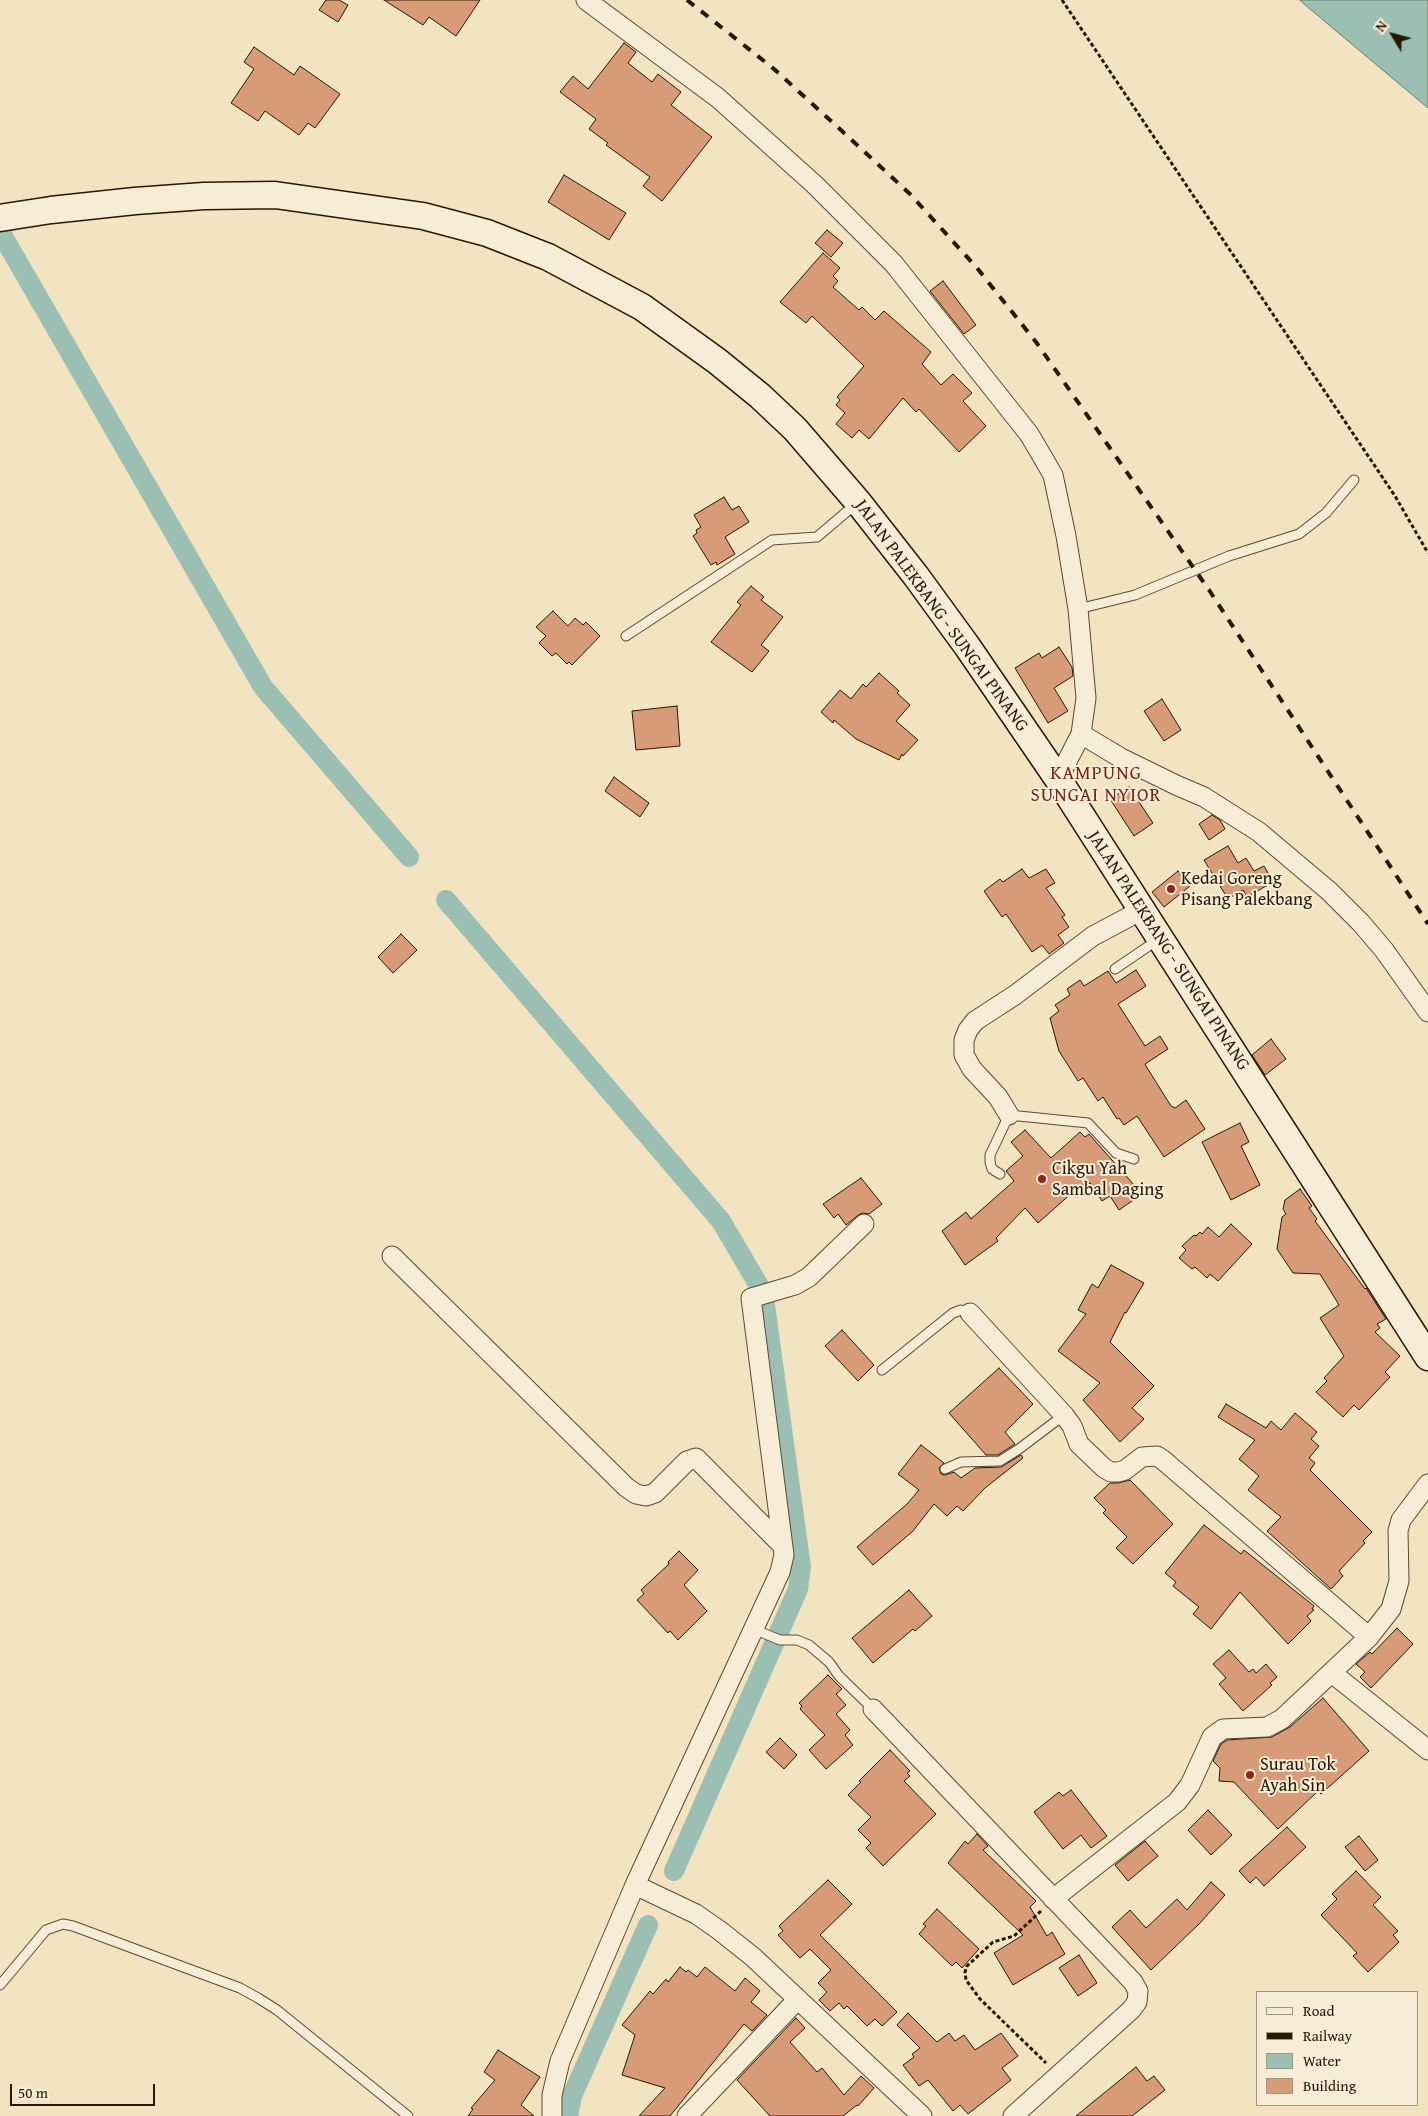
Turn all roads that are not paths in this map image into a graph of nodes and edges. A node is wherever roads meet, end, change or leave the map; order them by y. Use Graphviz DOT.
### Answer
graph roads {
  1 [pos="586,0"];
  2 [pos="0,218"];
  3 [pos="1354,480"];
  4 [pos="858,502"];
  5 [pos="1078,609"];
  6 [pos="626,636"];
  7 [pos="1081,734"];
  8 [pos="1058,779"];
  9 [pos="1142,910"];
  10 [pos="1159,939"];
  11 [pos="1115,969"];
  12 [pos="1428,1012"];
  13 [pos="1009,1115"];
  14 [pos="1134,1159"];
  15 [pos="1000,1174"];
  16 [pos="864,1224"];
  17 [pos="392,1256"];
  18 [pos="970,1313"];
  19 [pos="1428,1357"];
  20 [pos="882,1370"];
  21 [pos="1064,1415"];
  22 [pos="946,1470"];
  23 [pos="1428,1484"];
  24 [pos="783,1546"];
  25 [pos="758,1631"];
  26 [pos="1369,1637"];
  27 [pos="1332,1673"];
  28 [pos="873,1709"];
  29 [pos="1428,1750"];
  30 [pos="642,1888"];
  31 [pos="1053,1899"];
  32 [pos="0,1984"];
  33 [pos="798,1999"];
  34 [pos="408,2116"];
  35 [pos="552,2116"];
  36 [pos="687,2116"];
  37 [pos="922,2116"];
  38 [pos="1013,2116"];
  1 -- 5 [label="street"];
  2 -- 4 [label="street, JALAN PALEKBANG - SUNGAI PINANG"];
  3 -- 5 [label="lane"];
  4 -- 6 [label="lane"];
  4 -- 8 [label="street, JALAN PALEKBANG - SUNGAI PINANG"];
  5 -- 7 [label="street"];
  7 -- 8 [label="street"];
  7 -- 12 [label="street"];
  8 -- 9 [label="street, JALAN PALEKBANG - SUNGAI PINANG"];
  9 -- 10 [label="street, JALAN PALEKBANG - SUNGAI PINANG"];
  9 -- 13 [label="street"];
  10 -- 11 [label="lane"];
  10 -- 19 [label="street, JALAN PALEKBANG - SUNGAI PINANG"];
  13 -- 14 [label="lane"];
  13 -- 15 [label="lane"];
  16 -- 24 [label="street"];
  17 -- 24 [label="street"];
  18 -- 20 [label="lane"];
  18 -- 21 [label="street"];
  21 -- 22 [label="lane"];
  21 -- 26 [label="street"];
  23 -- 26 [label="street"];
  24 -- 25 [label="street"];
  25 -- 28 [label="lane"];
  25 -- 30 [label="street"];
  26 -- 27 [label="street"];
  27 -- 29 [label="street"];
  27 -- 31 [label="street"];
  28 -- 31 [label="street"];
  30 -- 33 [label="street"];
  30 -- 35 [label="street"];
  31 -- 38 [label="street"];
  32 -- 34 [label="lane"];
  33 -- 36 [label="street"];
  33 -- 37 [label="street"];
}
